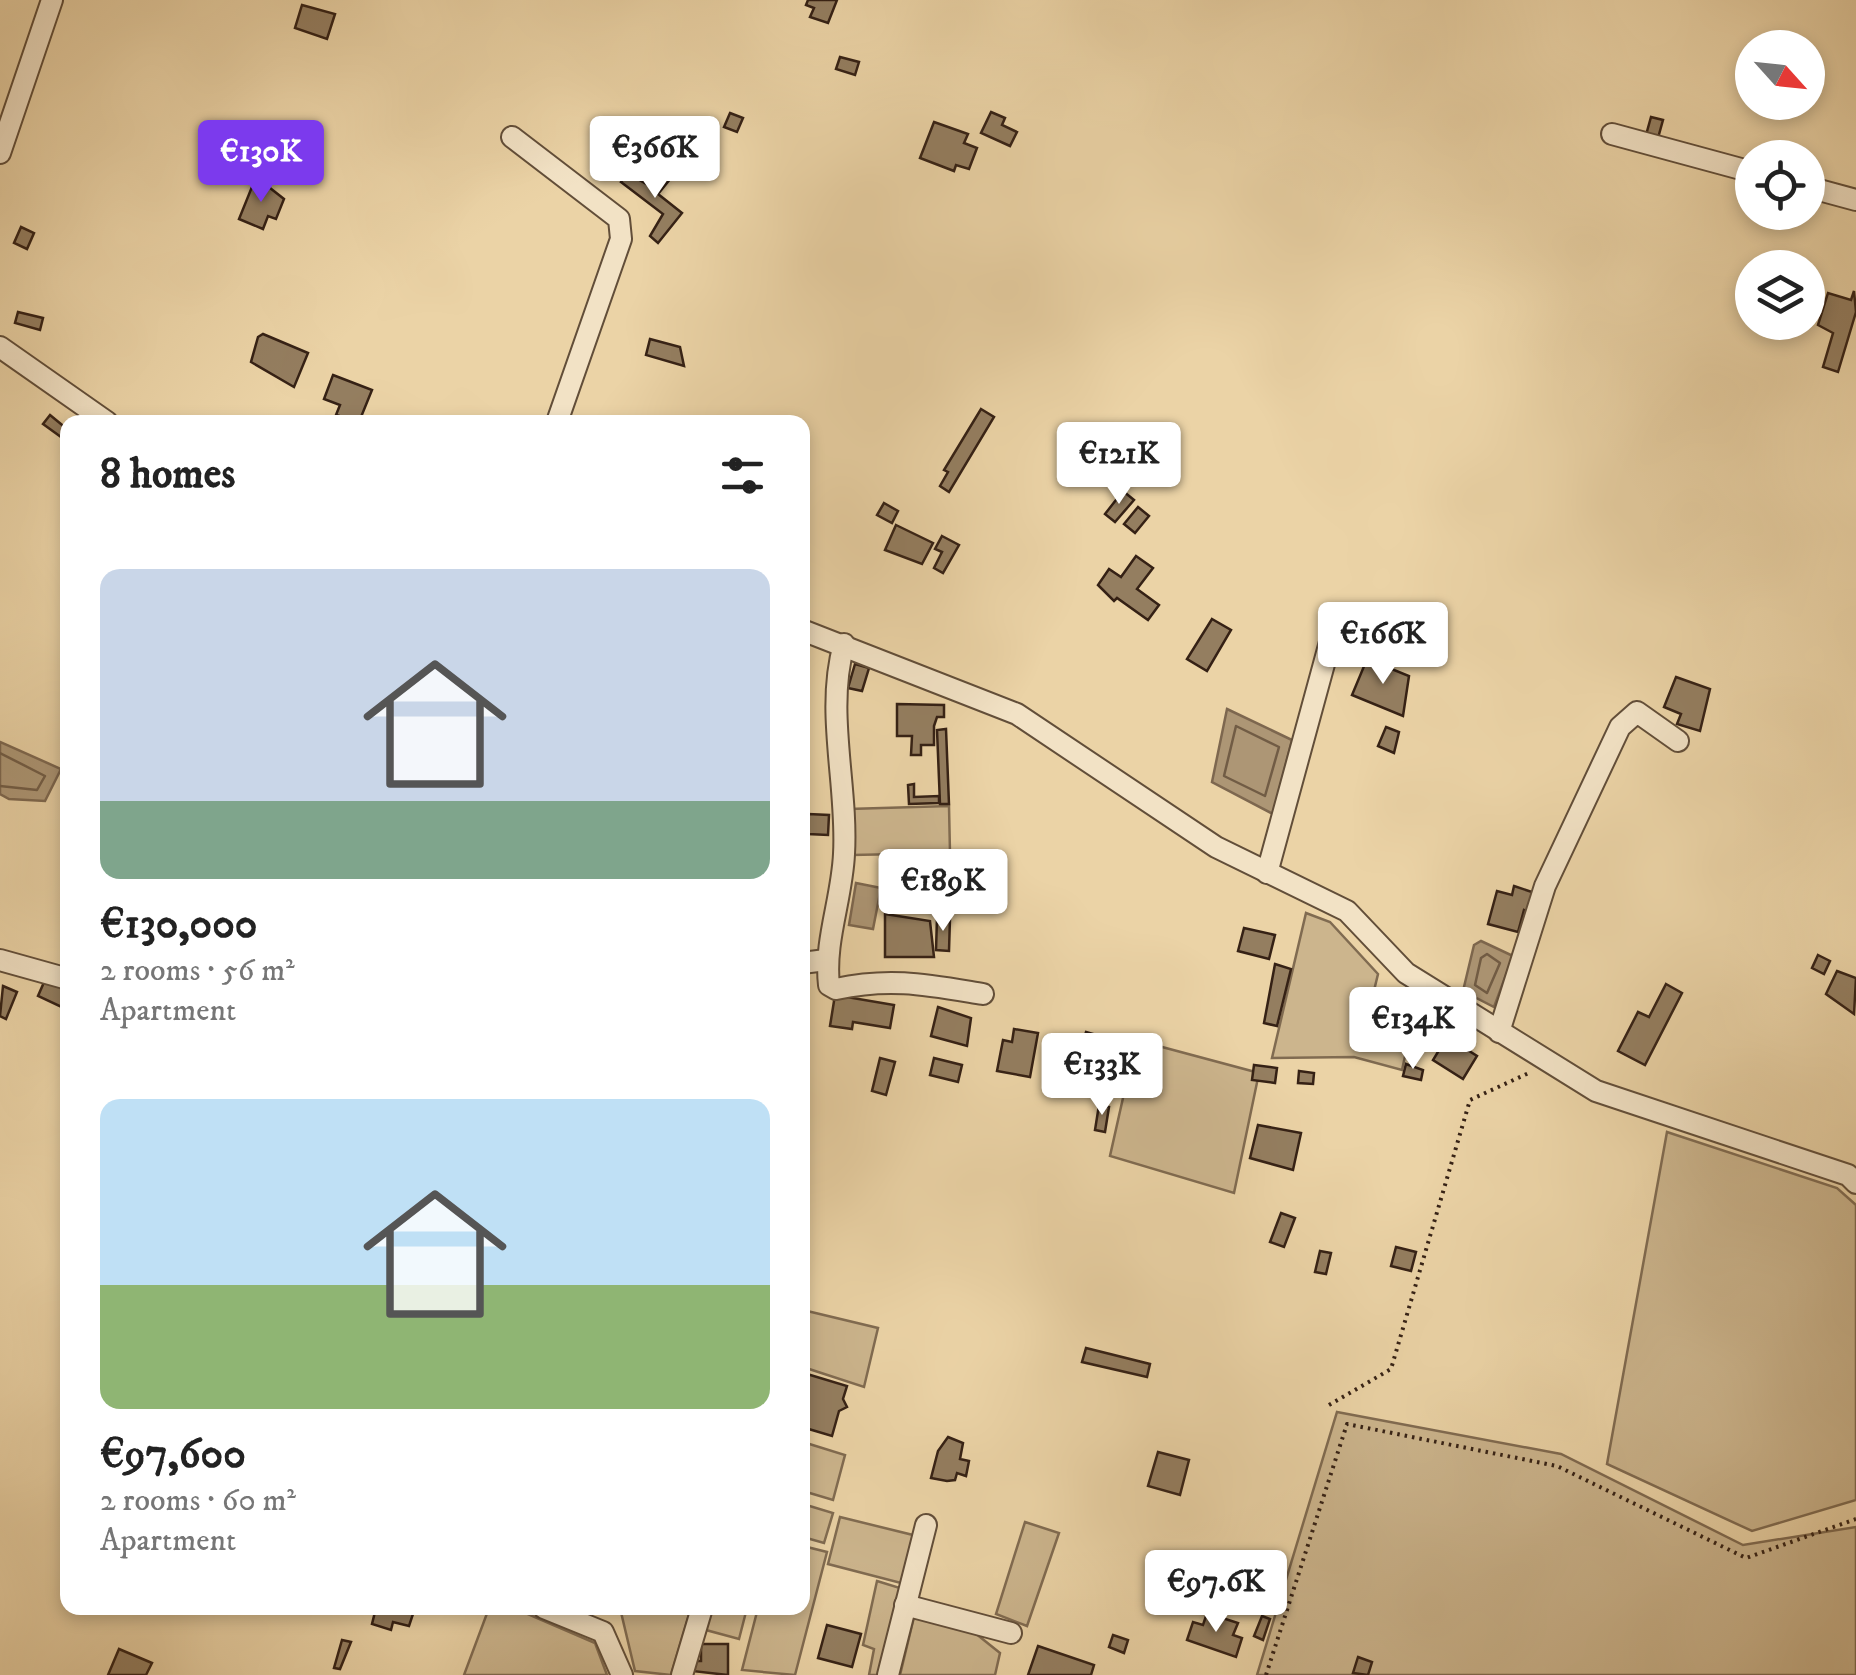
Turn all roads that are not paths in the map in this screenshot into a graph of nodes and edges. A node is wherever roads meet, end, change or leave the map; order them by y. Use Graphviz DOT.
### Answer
graph roads {
  1 [pos="52,0"];
  2 [pos="1612,134"];
  3 [pos="512,137"];
  4 [pos="0,153"];
  5 [pos="1735,167"];
  6 [pos="1825,192"];
  7 [pos="1856,200"];
  8 [pos="0,347"];
  9 [pos="97,415"];
  10 [pos="559,415"];
  11 [pos="810,633"];
  12 [pos="1330,642"];
  13 [pos="844,644"];
  14 [pos="1678,742"];
  15 [pos="1268,873"];
  16 [pos="0,960"];
  17 [pos="826,960"];
  18 [pos="810,962"];
  19 [pos="60,977"];
  20 [pos="982,994"];
  21 [pos="1499,1032"];
  22 [pos="1856,1183"];
  23 [pos="926,1525"];
  24 [pos="906,1605"];
  25 [pos="562,1615"];
  26 [pos="700,1615"];
  27 [pos="1011,1633"];
  28 [pos="622,1675"];
  29 [pos="682,1675"];
  30 [pos="888,1675"];
  1 -- 4 [label="street"];
  2 -- 5 [label="street"];
  3 -- 10 [label="street"];
  6 -- 7 [label="street"];
  8 -- 9 [label="street"];
  11 -- 13 [label="street"];
  12 -- 15 [label="street"];
  13 -- 15 [label="street"];
  13 -- 17 [label="street"];
  14 -- 21 [label="street"];
  15 -- 21 [label="street"];
  16 -- 19 [label="street"];
  17 -- 18 [label="street"];
  17 -- 20 [label="street"];
  21 -- 22 [label="street"];
  23 -- 24 [label="street"];
  24 -- 27 [label="street"];
  24 -- 30 [label="street"];
  25 -- 28 [label="street"];
  26 -- 29 [label="street"];
}
